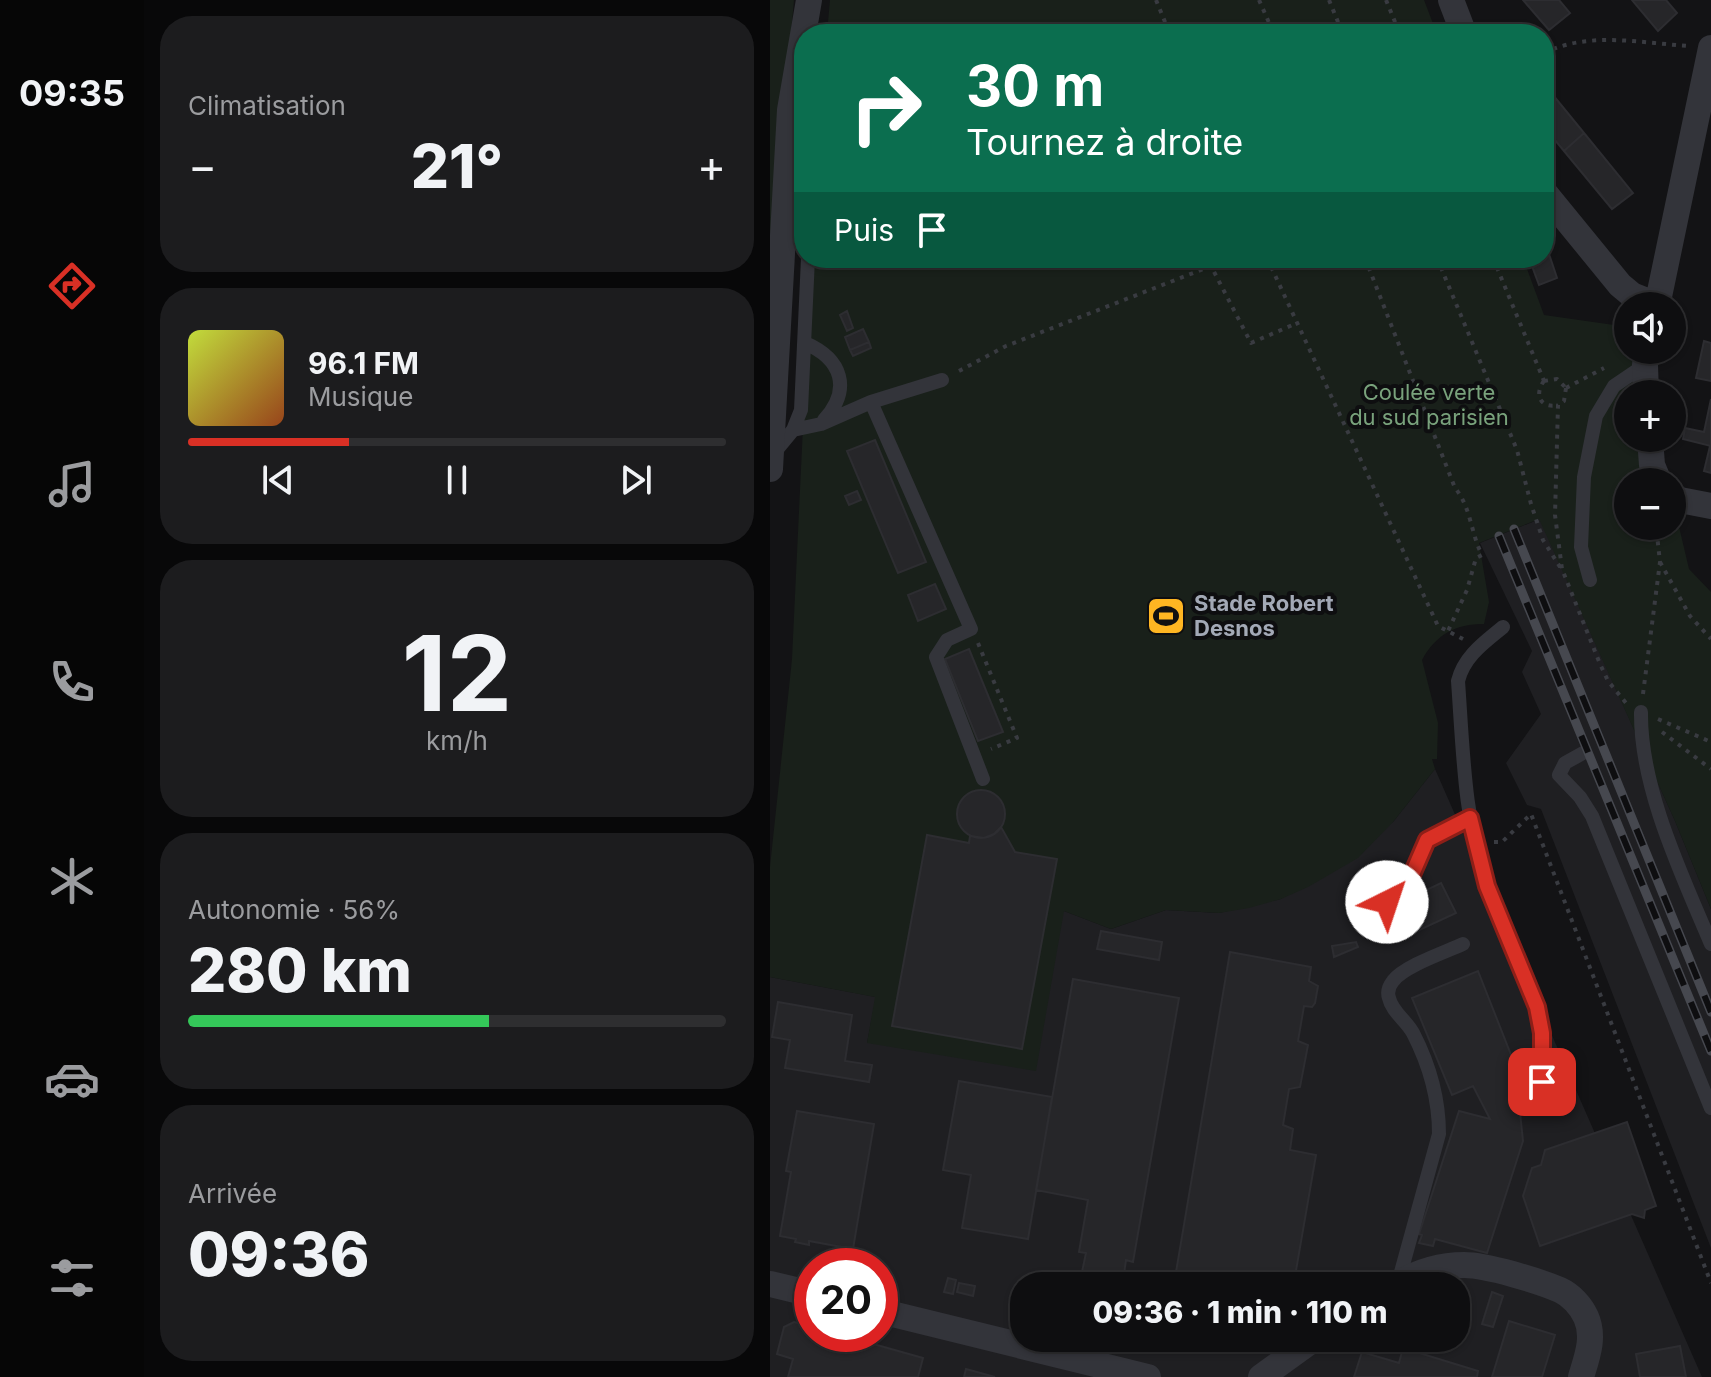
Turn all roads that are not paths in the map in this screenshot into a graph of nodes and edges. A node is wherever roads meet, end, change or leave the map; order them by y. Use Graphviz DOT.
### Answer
graph roads {
  1 [pos="809,0"];
  2 [pos="1451,0"];
  3 [pos="805,24"];
  4 [pos="1460,24"];
  5 [pos="1711,50"];
  6 [pos="794,87"];
  7 [pos="1554,204"];
  8 [pos="785,210"];
  9 [pos="794,228"];
  10 [pos="808,268"];
  11 [pos="1628,292"];
  12 [pos="1660,292"];
  13 [pos="805,343"];
  14 [pos="1639,364"];
  15 [pos="942,380"];
  16 [pos="871,402"];
  17 [pos="821,424"];
  18 [pos="793,430"];
  19 [pos="771,463"];
  20 [pos="1686,501"];
  21 [pos="1711,506"];
  22 [pos="1590,580"];
  23 [pos="1503,627"];
  24 [pos="1641,714"];
  25 [pos="1583,753"];
  26 [pos="983,779"];
  27 [pos="1470,818"];
  28 [pos="1367,919"];
  29 [pos="1463,944"];
  30 [pos="1711,944"];
  31 [pos="1547,1108"];
  32 [pos="1711,1108"];
  33 [pos="1399,1272"];
  34 [pos="1424,1272"];
  35 [pos="770,1284"];
  36 [pos="794,1290"];
  37 [pos="898,1315"];
  38 [pos="1296,1352"];
  39 [pos="1148,1377"];
  40 [pos="1261,1377"];
  41 [pos="1581,1377"];
  1 -- 3 [label="street"];
  2 -- 4 [label="street"];
  5 -- 12 [label="street"];
  6 -- 8 [label="street"];
  7 -- 11 [label="street"];
  8 -- 9 [label="lane"];
  8 -- 19 [label="street"];
  10 -- 13 [label="lane"];
  13 -- 17 [label="lane"];
  13 -- 18 [label="lane"];
  14 -- 22 [label="lane"];
  15 -- 16 [label="lane"];
  16 -- 17 [label="lane"];
  16 -- 26 [label="lane"];
  17 -- 18 [label="lane"];
  18 -- 19 [label="lane"];
  20 -- 21 [label="street"];
  23 -- 27 [label="lane"];
  24 -- 30 [label="lane"];
  25 -- 32 [label="lane"];
  27 -- 28 [label="lane"];
  27 -- 31 [label="lane"];
  29 -- 33 [label="lane"];
  34 -- 41 [label="street"];
  35 -- 36 [label="street"];
  37 -- 39 [label="street"];
  38 -- 40 [label="street"];
}
